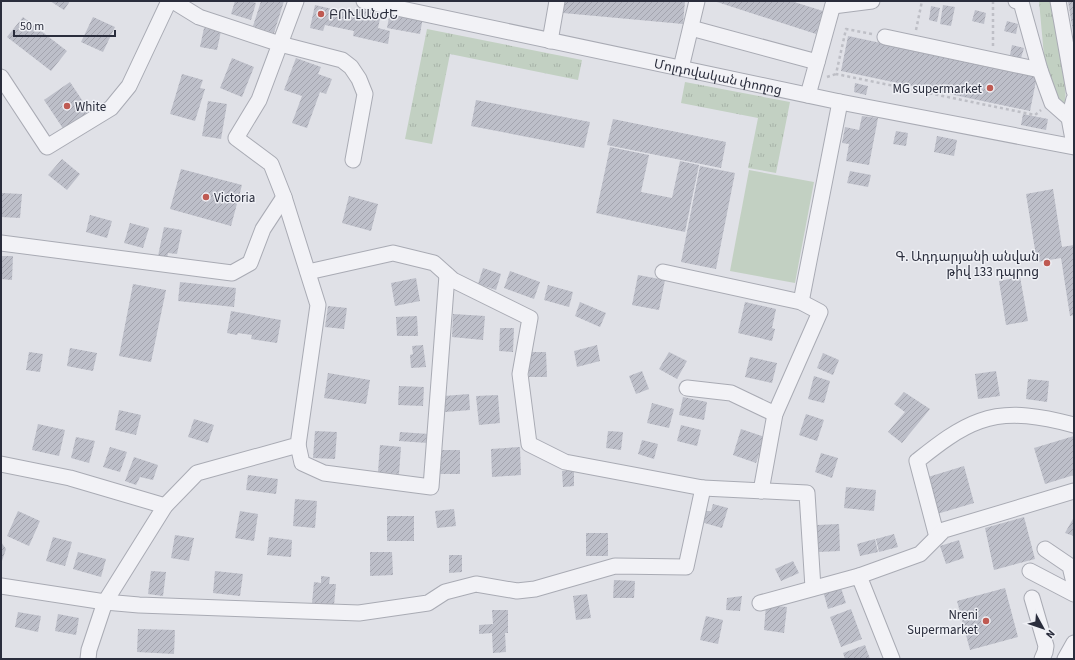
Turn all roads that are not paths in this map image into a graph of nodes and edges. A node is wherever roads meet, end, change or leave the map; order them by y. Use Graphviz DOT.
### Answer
graph roads {
  1 [pos="169,1"];
  2 [pos="173,1"];
  3 [pos="296,1"];
  4 [pos="364,1"];
  5 [pos="557,1"];
  6 [pos="697,1"];
  7 [pos="872,1"];
  8 [pos="1016,1"];
  9 [pos="1058,1"];
  10 [pos="834,3"];
  11 [pos="419,6"];
  12 [pos="691,28"];
  13 [pos="885,37"];
  14 [pos="550,41"];
  15 [pos="280,44"];
  16 [pos="817,62"];
  17 [pos="681,68"];
  18 [pos="1040,70"];
  19 [pos="1,77"];
  20 [pos="1074,91"];
  21 [pos="808,95"];
  22 [pos="1074,98"];
  23 [pos="840,102"];
  24 [pos="1069,118"];
  25 [pos="1074,146"];
  26 [pos="353,160"];
  27 [pos="284,197"];
  28 [pos="1,242"];
  29 [pos="308,272"];
  30 [pos="663,272"];
  31 [pos="448,274"];
  32 [pos="802,302"];
  33 [pos="687,388"];
  34 [pos="775,414"];
  35 [pos="1074,425"];
  36 [pos="298,445"];
  37 [pos="1,464"];
  38 [pos="703,488"];
  39 [pos="760,491"];
  40 [pos="1074,491"];
  41 [pos="165,506"];
  42 [pos="937,537"];
  43 [pos="1045,549"];
  44 [pos="1030,571"];
  45 [pos="859,576"];
  46 [pos="1074,583"];
  47 [pos="1,586"];
  48 [pos="813,588"];
  49 [pos="1074,594"];
  50 [pos="1032,598"];
  51 [pos="105,602"];
  52 [pos="760,603"];
  53 [pos="1074,643"];
  54 [pos="88,659"];
  55 [pos="892,659"];
  56 [pos="1042,659"];
  57 [pos="1064,659"];
  1 -- 19 [label="street"];
  2 -- 15 [label="street"];
  3 -- 15 [label="street"];
  4 -- 11 [label="street, Մոլդովական փողոց"];
  5 -- 14 [label="street"];
  6 -- 12 [label="street"];
  7 -- 10 [label="street"];
  8 -- 18 [label="street"];
  9 -- 20 [label="street"];
  10 -- 16 [label="street"];
  11 -- 14 [label="street, Մոլդովական փողոց"];
  12 -- 16 [label="street"];
  12 -- 17 [label="street"];
  13 -- 18 [label="street"];
  14 -- 17 [label="street, Մոլդովական փողոց"];
  15 -- 26 [label="street"];
  15 -- 27 [label="street"];
  16 -- 21 [label="street"];
  17 -- 21 [label="street, Մոլդովական փողոց"];
  18 -- 24 [label="street"];
  21 -- 23 [label="street, Մոլդովական փողոց"];
  22 -- 24 [label="street"];
  23 -- 25 [label="street, Մոլդովական փողոց"];
  23 -- 32 [label="street"];
  24 -- 25 [label="street"];
  27 -- 28 [label="street"];
  27 -- 29 [label="street"];
  29 -- 31 [label="street"];
  29 -- 36 [label="street"];
  30 -- 32 [label="street"];
  31 -- 36 [label="street"];
  31 -- 38 [label="street"];
  32 -- 34 [label="street"];
  33 -- 34 [label="street"];
  34 -- 39 [label="street"];
  35 -- 42 [label="street"];
  36 -- 41 [label="street"];
  37 -- 41 [label="street"];
  38 -- 39 [label="street"];
  38 -- 51 [label="street"];
  39 -- 48 [label="street"];
  40 -- 42 [label="street"];
  41 -- 51 [label="street"];
  42 -- 45 [label="street"];
  43 -- 46 [label="street"];
  44 -- 49 [label="street"];
  45 -- 48 [label="street"];
  45 -- 55 [label="street"];
  47 -- 51 [label="street"];
  48 -- 52 [label="street"];
  50 -- 56 [label="street"];
  51 -- 54 [label="street"];
  53 -- 57 [label="street"];
}
